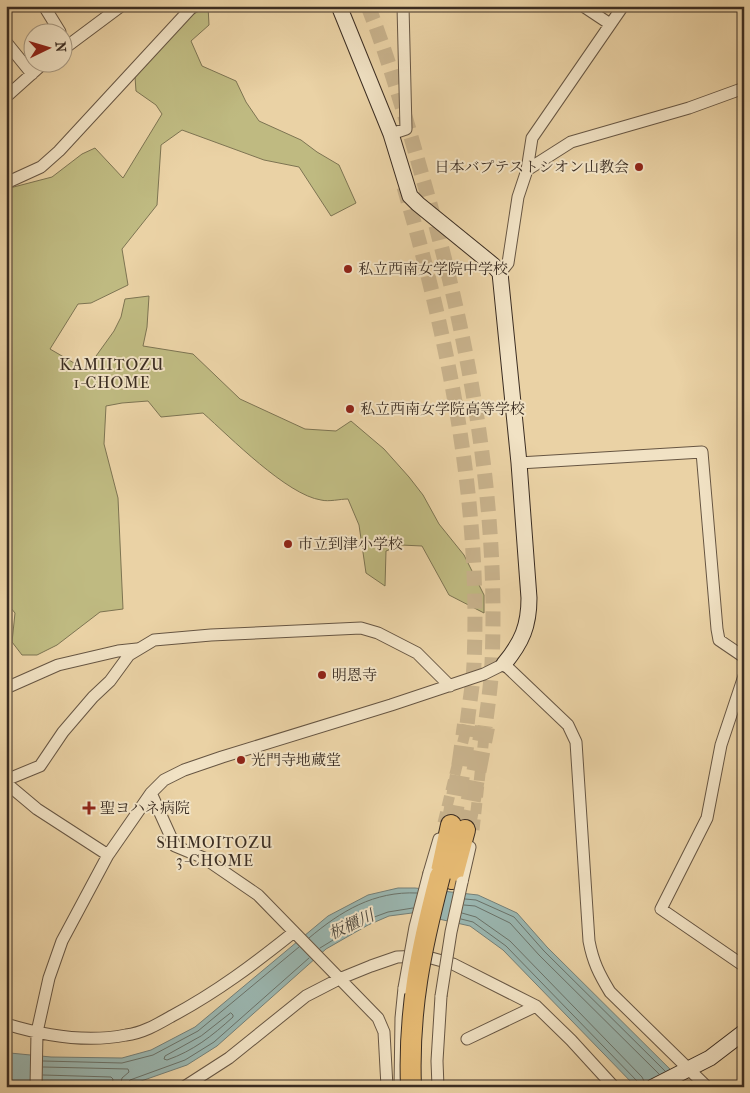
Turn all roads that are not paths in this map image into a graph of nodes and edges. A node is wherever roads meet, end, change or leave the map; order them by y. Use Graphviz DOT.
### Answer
graph roads {
  1 [pos="44,6"];
  2 [pos="121,6"];
  3 [pos="339,6"];
  4 [pos="403,6"];
  5 [pos="583,6"];
  6 [pos="623,6"];
  7 [pos="189,8"];
  8 [pos="109,10"];
  9 [pos="54,22"];
  10 [pos="610,24"];
  11 [pos="72,38"];
  12 [pos="6,42"];
  13 [pos="32,74"];
  14 [pos="744,88"];
  15 [pos="6,97"];
  16 [pos="391,134"];
  17 [pos="527,170"];
  18 [pos="6,183"];
  19 [pos="500,273"];
  20 [pos="519,463"];
  21 [pos="139,649"];
  22 [pos="744,656"];
  23 [pos="504,664"];
  24 [pos="744,676"];
  25 [pos="450,686"];
  26 [pos="6,688"];
  27 [pos="6,781"];
  28 [pos="151,792"];
  29 [pos="458,827"];
  30 [pos="108,855"];
  31 [pos="446,877"];
  32 [pos="294,932"];
  33 [pos="744,966"];
  34 [pos="338,979"];
  35 [pos="536,1006"];
  36 [pos="6,1024"];
  37 [pos="37,1032"];
  38 [pos="744,1032"];
  39 [pos="467,1038"];
  40 [pos="687,1071"];
  41 [pos="36,1087"];
  42 [pos="184,1087"];
  43 [pos="387,1087"];
  44 [pos="400,1087"];
  45 [pos="411,1087"];
  46 [pos="423,1087"];
  47 [pos="438,1087"];
  48 [pos="614,1087"];
  49 [pos="654,1087"];
  50 [pos="707,1087"];
  1 -- 9 [label="street"];
  2 -- 8 [label="street"];
  3 -- 16 [label="street"];
  4 -- 16 [label="street"];
  5 -- 10 [label="street"];
  6 -- 10 [label="street"];
  7 -- 18 [label="street"];
  8 -- 11 [label="street"];
  10 -- 17 [label="street"];
  12 -- 13 [label="street"];
  13 -- 15 [label="street"];
  14 -- 17 [label="street"];
  16 -- 19 [label="street"];
  17 -- 19 [label="street"];
  19 -- 20 [label="street"];
  20 -- 22 [label="street"];
  20 -- 23 [label="street"];
  21 -- 25 [label="street"];
  21 -- 26 [label="street"];
  21 -- 27 [label="street"];
  23 -- 25 [label="street"];
  23 -- 40 [label="street"];
  24 -- 33 [label="street"];
  25 -- 28 [label="street"];
  27 -- 30 [label="street"];
  28 -- 30 [label="street"];
  28 -- 32 [label="street"];
  29 -- 31 [label="highway"];
  30 -- 37 [label="street"];
  31 -- 44 [label="street, bridge"];
  31 -- 45 [label="highway, bridge"];
  31 -- 46 [label="highway"];
  31 -- 47 [label="street, bridge"];
  32 -- 34 [label="street"];
  32 -- 37 [label="street"];
  34 -- 35 [label="street"];
  34 -- 42 [label="street"];
  34 -- 43 [label="street"];
  35 -- 39 [label="street"];
  35 -- 48 [label="street"];
  36 -- 37 [label="street"];
  37 -- 41 [label="street"];
  38 -- 40 [label="street"];
  40 -- 49 [label="street"];
  40 -- 50 [label="street"];
}
